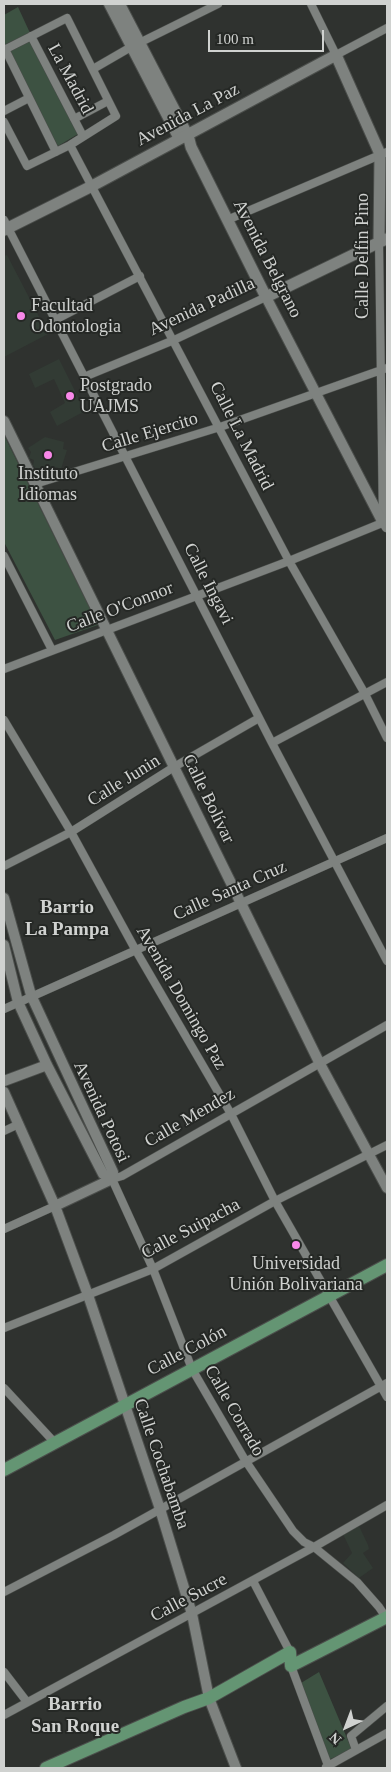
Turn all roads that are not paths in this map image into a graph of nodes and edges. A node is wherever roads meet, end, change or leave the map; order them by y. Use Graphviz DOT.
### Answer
graph roads {
  1 [pos="109,4"];
  2 [pos="120,4"];
  3 [pos="218,4"];
  4 [pos="311,4"];
  5 [pos="387,28"];
  6 [pos="31,36"];
  7 [pos="136,45"];
  8 [pos="4,50"];
  9 [pos="336,55"];
  10 [pos="93,68"];
  11 [pos="29,98"];
  12 [pos="108,101"];
  13 [pos="4,111"];
  14 [pos="74,119"];
  15 [pos="4,122"];
  16 [pos="83,136"];
  17 [pos="184,137"];
  18 [pos="70,145"];
  19 [pos="56,152"];
  20 [pos="384,153"];
  21 [pos="92,186"];
  22 [pos="227,220"];
  23 [pos="5,226"];
  24 [pos="383,239"];
  25 [pos="140,276"];
  26 [pos="266,297"];
  27 [pos="55,320"];
  28 [pos="174,340"];
  29 [pos="384,369"];
  30 [pos="84,377"];
  31 [pos="316,392"];
  32 [pos="4,421"];
  33 [pos="220,427"];
  34 [pos="127,457"];
  35 [pos="35,484"];
  36 [pos="386,526"];
  37 [pos="4,556"];
  38 [pos="288,561"];
  39 [pos="196,596"];
  40 [pos="106,631"];
  41 [pos="52,650"];
  42 [pos="4,670"];
  43 [pos="387,682"];
  44 [pos="365,694"];
  45 [pos="259,718"];
  46 [pos="4,720"];
  47 [pos="387,738"];
  48 [pos="272,744"];
  49 [pos="174,767"];
  50 [pos="71,832"];
  51 [pos="387,838"];
  52 [pos="334,862"];
  53 [pos="4,866"];
  54 [pos="4,898"];
  55 [pos="241,903"];
  56 [pos="4,945"];
  57 [pos="135,949"];
  58 [pos="387,961"];
  59 [pos="31,995"];
  60 [pos="18,1002"];
  61 [pos="4,1009"];
  62 [pos="387,1025"];
  63 [pos="59,1060"];
  64 [pos="319,1062"];
  65 [pos="47,1065"];
  66 [pos="4,1081"];
  67 [pos="4,1092"];
  68 [pos="231,1114"];
  69 [pos="19,1124"];
  70 [pos="4,1131"];
  71 [pos="387,1145"];
  72 [pos="369,1154"];
  73 [pos="112,1179"];
  74 [pos="387,1188"];
  75 [pos="275,1201"];
  76 [pos="55,1206"];
  77 [pos="4,1229"];
  78 [pos="387,1265"];
  79 [pos="153,1269"];
  80 [pos="88,1295"];
  81 [pos="329,1296"];
  82 [pos="4,1328"];
  83 [pos="192,1369"];
  84 [pos="384,1384"];
  85 [pos="4,1388"];
  86 [pos="387,1397"];
  87 [pos="124,1404"];
  88 [pos="55,1443"];
  89 [pos="245,1460"];
  90 [pos="4,1470"];
  91 [pos="387,1505"];
  92 [pos="160,1509"];
  93 [pos="314,1547"];
  94 [pos="253,1581"];
  95 [pos="4,1592"];
  96 [pos="192,1614"];
  97 [pos="387,1618"];
  98 [pos="290,1652"];
  99 [pos="291,1666"];
  100 [pos="4,1672"];
  101 [pos="209,1698"];
  102 [pos="27,1702"];
  103 [pos="387,1706"];
  104 [pos="4,1715"];
  105 [pos="387,1733"];
  106 [pos="356,1750"];
  107 [pos="46,1768"];
  108 [pos="236,1768"];
  109 [pos="327,1768"];
  1 -- 7 [label="street, Avenida Belgrano"];
  2 -- 7 [label="street, Avenida Belgrano"];
  3 -- 7 [label="street"];
  4 -- 9 [label="street, Calle Delfin Pino"];
  5 -- 9 [label="street, Avenida La Paz"];
  6 -- 8 [label="street"];
  6 -- 10 [label="street"];
  6 -- 14 [label="street, La Madrid"];
  7 -- 10 [label="street"];
  7 -- 17 [label="street, Avenida Belgrano"];
  8 -- 11 [label="street"];
  9 -- 17 [label="main road, Avenida La Paz"];
  9 -- 20 [label="main road, Calle Delfin Pino"];
  10 -- 12 [label="street"];
  11 -- 13 [label="street"];
  11 -- 19 [label="street"];
  12 -- 14 [label="street"];
  12 -- 16 [label="street"];
  14 -- 16 [label="street, La Madrid"];
  15 -- 19 [label="street"];
  16 -- 18 [label="street"];
  17 -- 21 [label="main road, Avenida La Paz"];
  17 -- 22 [label="main road, Avenida Belgrano"];
  18 -- 19 [label="street"];
  18 -- 21 [label="street, Calle La Madrid"];
  20 -- 22 [label="street"];
  20 -- 24 [label="main road, Calle Delfin Pino"];
  21 -- 23 [label="main road, Avenida La Paz"];
  21 -- 25 [label="street, Calle La Madrid"];
  22 -- 26 [label="main road, Avenida Belgrano"];
  23 -- 27 [label="street, Calle Ingavi"];
  24 -- 26 [label="main road, Avenida Padilla"];
  24 -- 29 [label="street, Calle Delfin Pino"];
  25 -- 27 [label="street"];
  25 -- 28 [label="street, Calle La Madrid"];
  26 -- 28 [label="street, Avenida Padilla"];
  26 -- 31 [label="street, Avenida Belgrano"];
  27 -- 30 [label="street, Calle Ingavi"];
  28 -- 30 [label="street, Avenida Padilla"];
  28 -- 33 [label="street, Calle La Madrid"];
  29 -- 31 [label="street, Calle Ejercito"];
  29 -- 36 [label="street, Calle Delfin Pino"];
  30 -- 34 [label="street, Calle Ingavi"];
  31 -- 33 [label="street, Calle Ejercito"];
  31 -- 36 [label="street, Avenida Belgrano"];
  32 -- 35 [label="street, Calle Bolívar"];
  33 -- 34 [label="street, Calle Ejercito"];
  33 -- 38 [label="street, Calle La Madrid"];
  34 -- 35 [label="street, Calle Ejercito"];
  34 -- 39 [label="street, Calle Ingavi"];
  35 -- 40 [label="street, Calle Bolívar"];
  36 -- 38 [label="street, Calle O'Connor"];
  37 -- 41 [label="street"];
  38 -- 39 [label="street, Calle O'Connor"];
  38 -- 44 [label="street, Calle La Madrid"];
  39 -- 40 [label="street, Calle O'Connor"];
  39 -- 45 [label="street, Calle Ingavi"];
  40 -- 41 [label="street, Calle O'Connor"];
  40 -- 49 [label="street, Calle Bolívar"];
  41 -- 42 [label="street, Calle O'Connor"];
  43 -- 44 [label="street"];
  44 -- 47 [label="street, Calle La Madrid"];
  44 -- 48 [label="street"];
  45 -- 48 [label="street, Calle Ingavi"];
  45 -- 49 [label="street, Calle Junin"];
  46 -- 50 [label="street, Avenida Domingo Paz"];
  48 -- 52 [label="street, Calle Ingavi"];
  49 -- 50 [label="street, Calle Junin"];
  49 -- 55 [label="street, Calle Bolívar"];
  50 -- 53 [label="street, Calle Junin"];
  50 -- 57 [label="street, Avenida Domingo Paz"];
  51 -- 52 [label="street, Calle Santa Cruz"];
  52 -- 55 [label="street, Calle Santa Cruz"];
  52 -- 58 [label="street, Calle Ingavi"];
  54 -- 59 [label="street, Avenida Potosi"];
  55 -- 57 [label="street, Calle Santa Cruz"];
  55 -- 64 [label="street, Calle Bolívar"];
  56 -- 60 [label="street, Avenida Potosi"];
  57 -- 59 [label="street, Calle Santa Cruz"];
  57 -- 68 [label="street, Avenida Domingo Paz"];
  59 -- 60 [label="street, Calle Santa Cruz"];
  59 -- 63 [label="street, Avenida Potosi"];
  60 -- 61 [label="street, Calle Santa Cruz"];
  60 -- 65 [label="street, Avenida Potosi"];
  62 -- 64 [label="street, Calle Mendez"];
  63 -- 65 [label="street"];
  63 -- 73 [label="street, Avenida Potosi"];
  64 -- 68 [label="street, Calle Mendez"];
  64 -- 72 [label="street, Calle Bolívar"];
  65 -- 66 [label="street"];
  65 -- 73 [label="street, Avenida Potosi"];
  67 -- 69 [label="street, Calle Cochabamba"];
  68 -- 73 [label="street, Calle Mendez"];
  68 -- 75 [label="street, Avenida Domingo Paz"];
  69 -- 70 [label="street"];
  69 -- 76 [label="street, Calle Cochabamba"];
  71 -- 72 [label="street, Calle Suipacha"];
  72 -- 74 [label="street, Calle Bolívar"];
  72 -- 75 [label="street, Calle Suipacha"];
  73 -- 76 [label="street, Calle Mendez"];
  73 -- 79 [label="street, Calle Corrado"];
  75 -- 79 [label="street, Calle Suipacha"];
  75 -- 81 [label="street, Avenida Domingo Paz"];
  76 -- 77 [label="street, Calle Mendez"];
  76 -- 80 [label="street, Calle Cochabamba"];
  78 -- 81 [label="main road, Calle Colón"];
  79 -- 80 [label="street, Calle Suipacha"];
  79 -- 83 [label="street, Calle Corrado"];
  80 -- 82 [label="street, Calle Suipacha"];
  80 -- 87 [label="street, Calle Cochabamba"];
  81 -- 83 [label="main road, Calle Colón"];
  81 -- 84 [label="street, Avenida Domingo Paz"];
  83 -- 87 [label="main road, Calle Colón"];
  83 -- 89 [label="street, Calle Corrado"];
  84 -- 86 [label="street, Avenida Domingo Paz"];
  84 -- 89 [label="street"];
  85 -- 88 [label="street"];
  87 -- 88 [label="main road, Calle Colón"];
  87 -- 92 [label="street, Calle Cochabamba"];
  88 -- 90 [label="main road, Calle Colón"];
  89 -- 92 [label="street"];
  89 -- 93 [label="street, Calle Corrado"];
  91 -- 93 [label="street, Calle Sucre"];
  92 -- 95 [label="street"];
  92 -- 96 [label="street, Calle Cochabamba"];
  93 -- 94 [label="street, Calle Sucre"];
  93 -- 97 [label="street, Calle Corrado"];
  94 -- 96 [label="street, Calle Sucre"];
  94 -- 98 [label="street"];
  96 -- 101 [label="street, Calle Cochabamba"];
  96 -- 102 [label="street, Calle Sucre"];
  97 -- 99 [label="main road"];
  98 -- 99 [label="main road"];
  98 -- 101 [label="main road"];
  99 -- 109 [label="street"];
  100 -- 102 [label="street"];
  101 -- 107 [label="main road"];
  101 -- 108 [label="street, Calle Cochabamba"];
  102 -- 104 [label="street, Calle Sucre"];
  103 -- 106 [label="street"];
  105 -- 106 [label="street"];
  106 -- 109 [label="street"];
}
